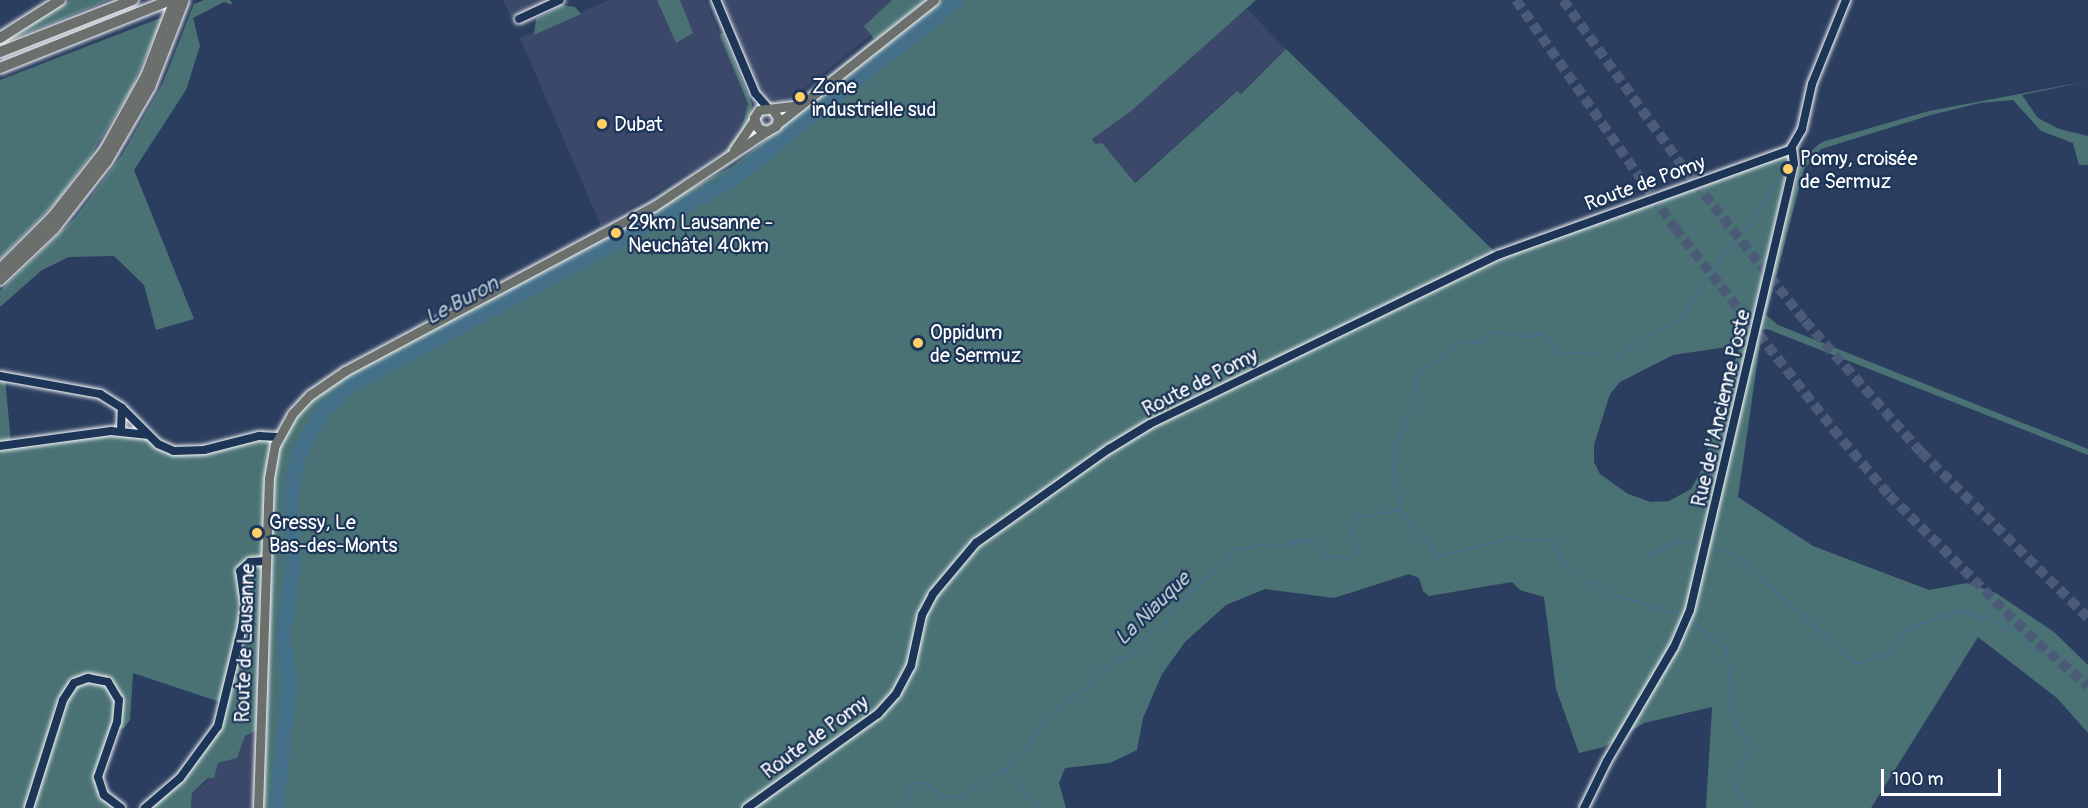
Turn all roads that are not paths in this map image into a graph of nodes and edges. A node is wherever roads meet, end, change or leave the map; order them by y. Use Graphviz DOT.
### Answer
graph roads {
  1 [pos="60,0"];
  2 [pos="134,0"];
  3 [pos="173,0"];
  4 [pos="184,0"];
  5 [pos="560,0"];
  6 [pos="717,0"];
  7 [pos="934,0"];
  8 [pos="1846,0"];
  9 [pos="519,19"];
  10 [pos="0,38"];
  11 [pos="0,52"];
  12 [pos="0,68"];
  13 [pos="755,93"];
  14 [pos="804,102"];
  15 [pos="771,109"];
  16 [pos="755,117"];
  17 [pos="777,124"];
  18 [pos="767,131"];
  19 [pos="1792,147"];
  20 [pos="727,159"];
  21 [pos="0,269"];
  22 [pos="0,280"];
  23 [pos="0,376"];
  24 [pos="122,408"];
  25 [pos="121,431"];
  26 [pos="147,435"];
  27 [pos="278,437"];
  28 [pos="0,446"];
  29 [pos="265,561"];
  30 [pos="29,808"];
  31 [pos="121,808"];
  32 [pos="146,808"];
  33 [pos="258,808"];
  34 [pos="747,808"];
  35 [pos="1584,808"];
  1 -- 10 [label="highway"];
  2 -- 11 [label="highway"];
  3 -- 12 [label="highway"];
  3 -- 21 [label="highway"];
  4 -- 22 [label="highway"];
  5 -- 9 [label="street"];
  6 -- 13 [label="street"];
  7 -- 14 [label="main road"];
  8 -- 19 [label="street, Rue de l'Ancienne Poste"];
  13 -- 15 [label="street"];
  13 -- 16 [label="street"];
  14 -- 15 [label="main road"];
  14 -- 17 [label="main road"];
  15 -- 16 [label="main road"];
  15 -- 17 [label="main road"];
  16 -- 18 [label="main road"];
  16 -- 20 [label="main road, Route de Lausanne"];
  17 -- 18 [label="main road, Route de Lausanne"];
  18 -- 20 [label="main road, Route de Lausanne"];
  19 -- 34 [label="street, Route de Pomy"];
  19 -- 35 [label="street, Rue de l'Ancienne Poste"];
  20 -- 27 [label="main road, Route de Lausanne"];
  23 -- 24 [label="street"];
  24 -- 25 [label="street"];
  24 -- 26 [label="street"];
  25 -- 26 [label="street"];
  25 -- 28 [label="street"];
  26 -- 27 [label="street"];
  27 -- 29 [label="main road, Route de Lausanne"];
  29 -- 32 [label="street"];
  29 -- 33 [label="main road, Route de Lausanne"];
  30 -- 31 [label="street"];
}
